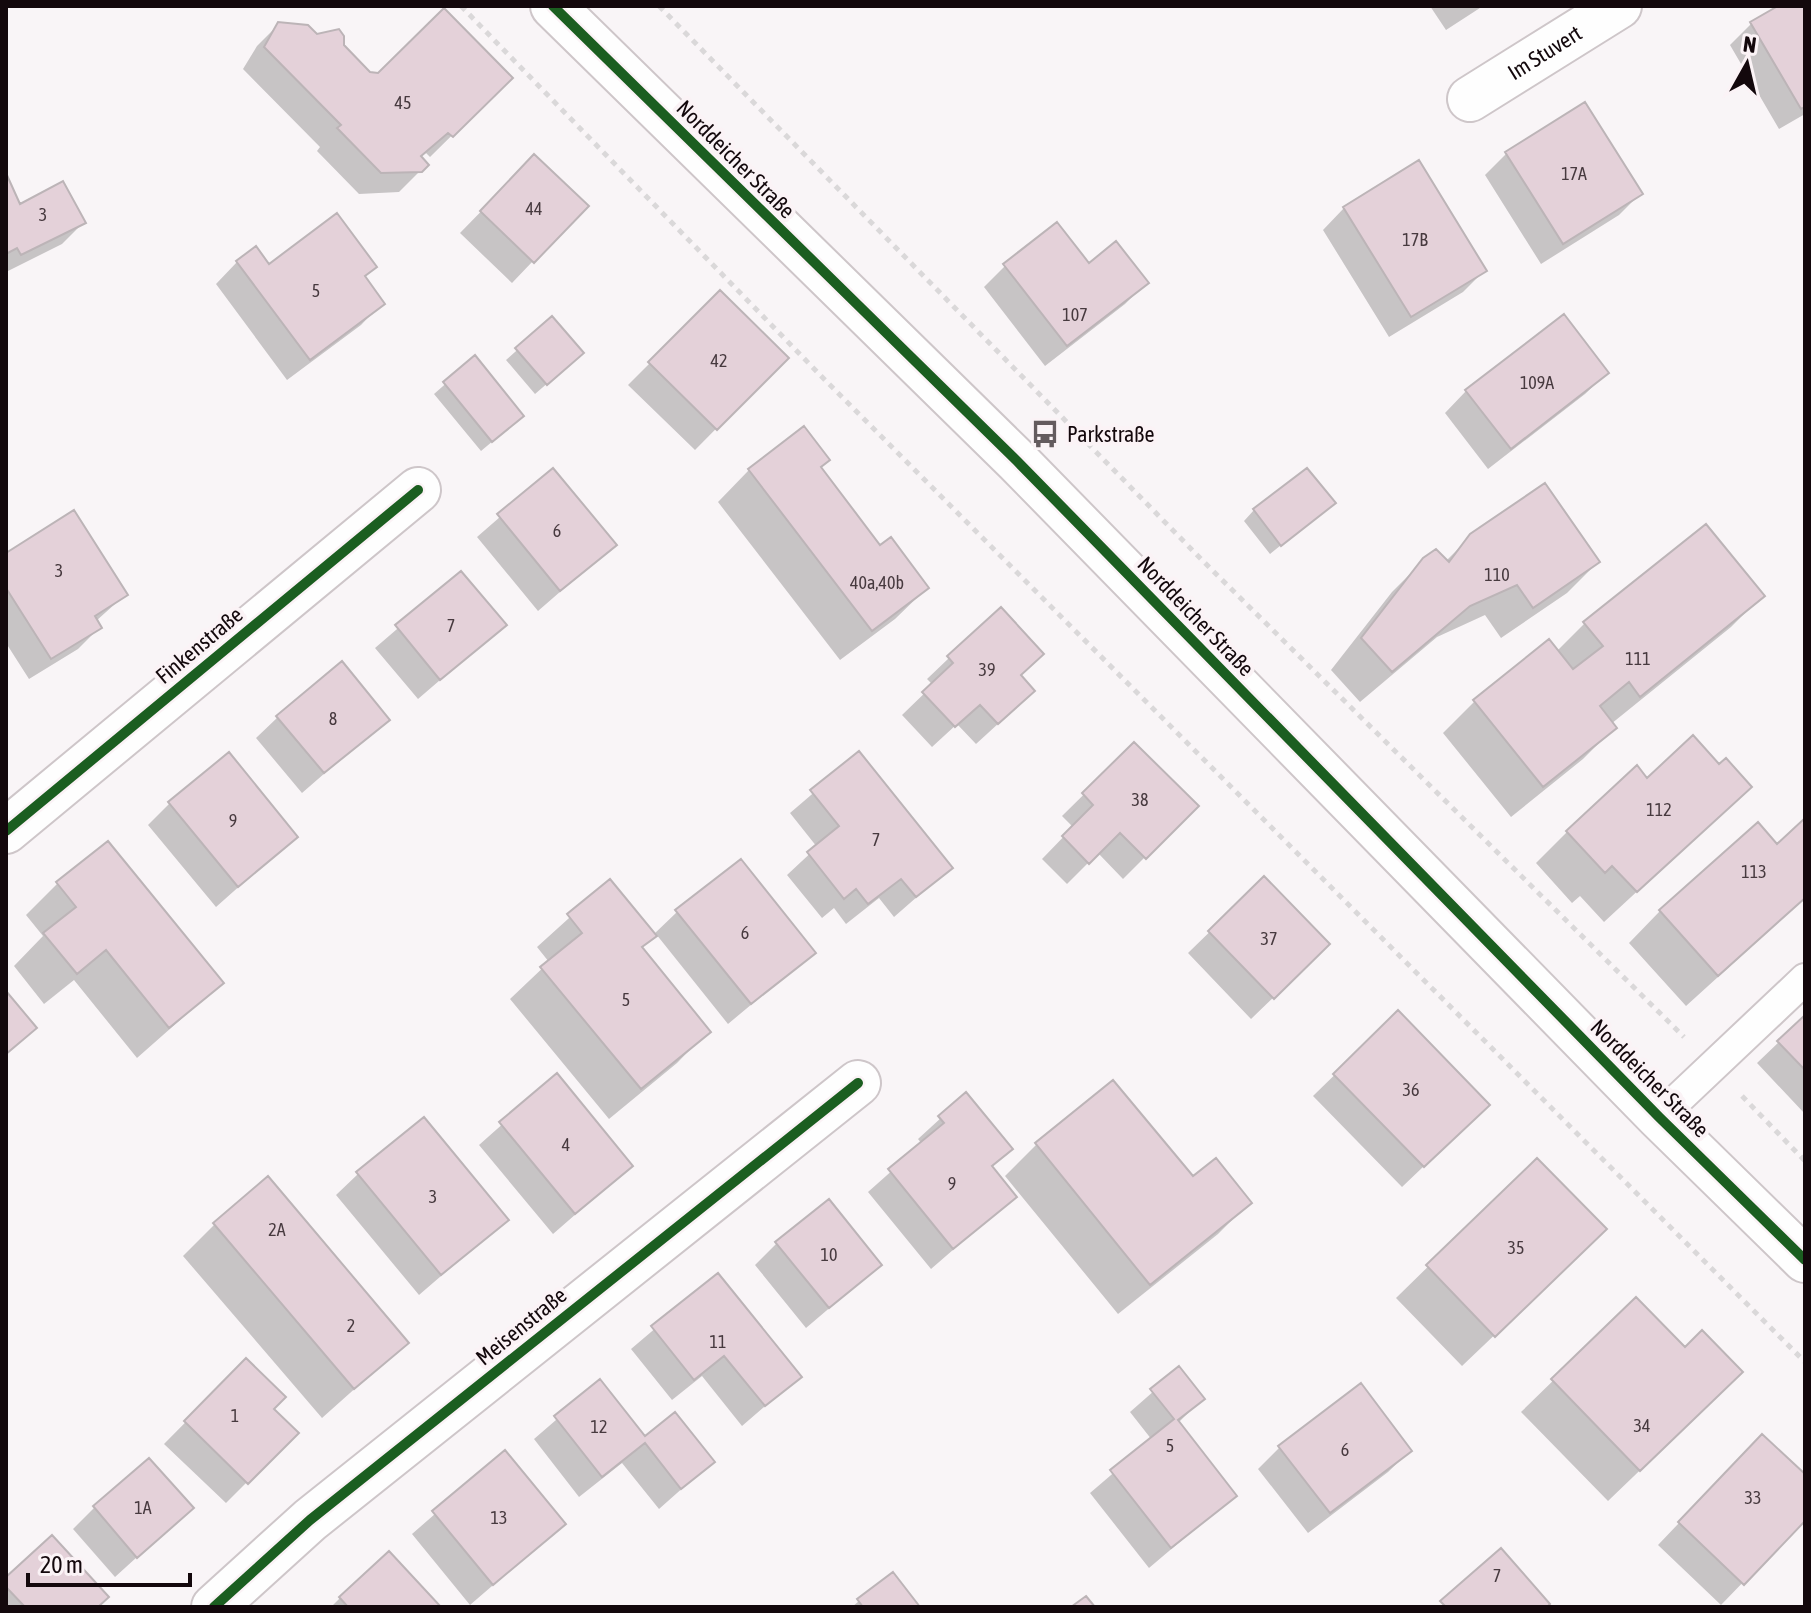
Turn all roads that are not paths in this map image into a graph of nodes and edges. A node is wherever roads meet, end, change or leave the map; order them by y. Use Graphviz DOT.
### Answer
graph roads {
  1 [pos="553,6"];
  2 [pos="1619,6"];
  3 [pos="1470,99"];
  4 [pos="418,490"];
  5 [pos="6,831"];
  6 [pos="1805,979"];
  7 [pos="858,1083"];
  8 [pos="1659,1117"];
  9 [pos="1805,1260"];
  10 [pos="214,1607"];
  1 -- 8 [label="main road, Norddeicher Straße"];
  2 -- 3 [label="main road, Im Stuvert"];
  4 -- 5 [label="main road, Finkenstraße"];
  6 -- 8 [label="lane"];
  7 -- 10 [label="main road, Meisenstraße"];
  8 -- 9 [label="main road, Norddeicher Straße"];
}
